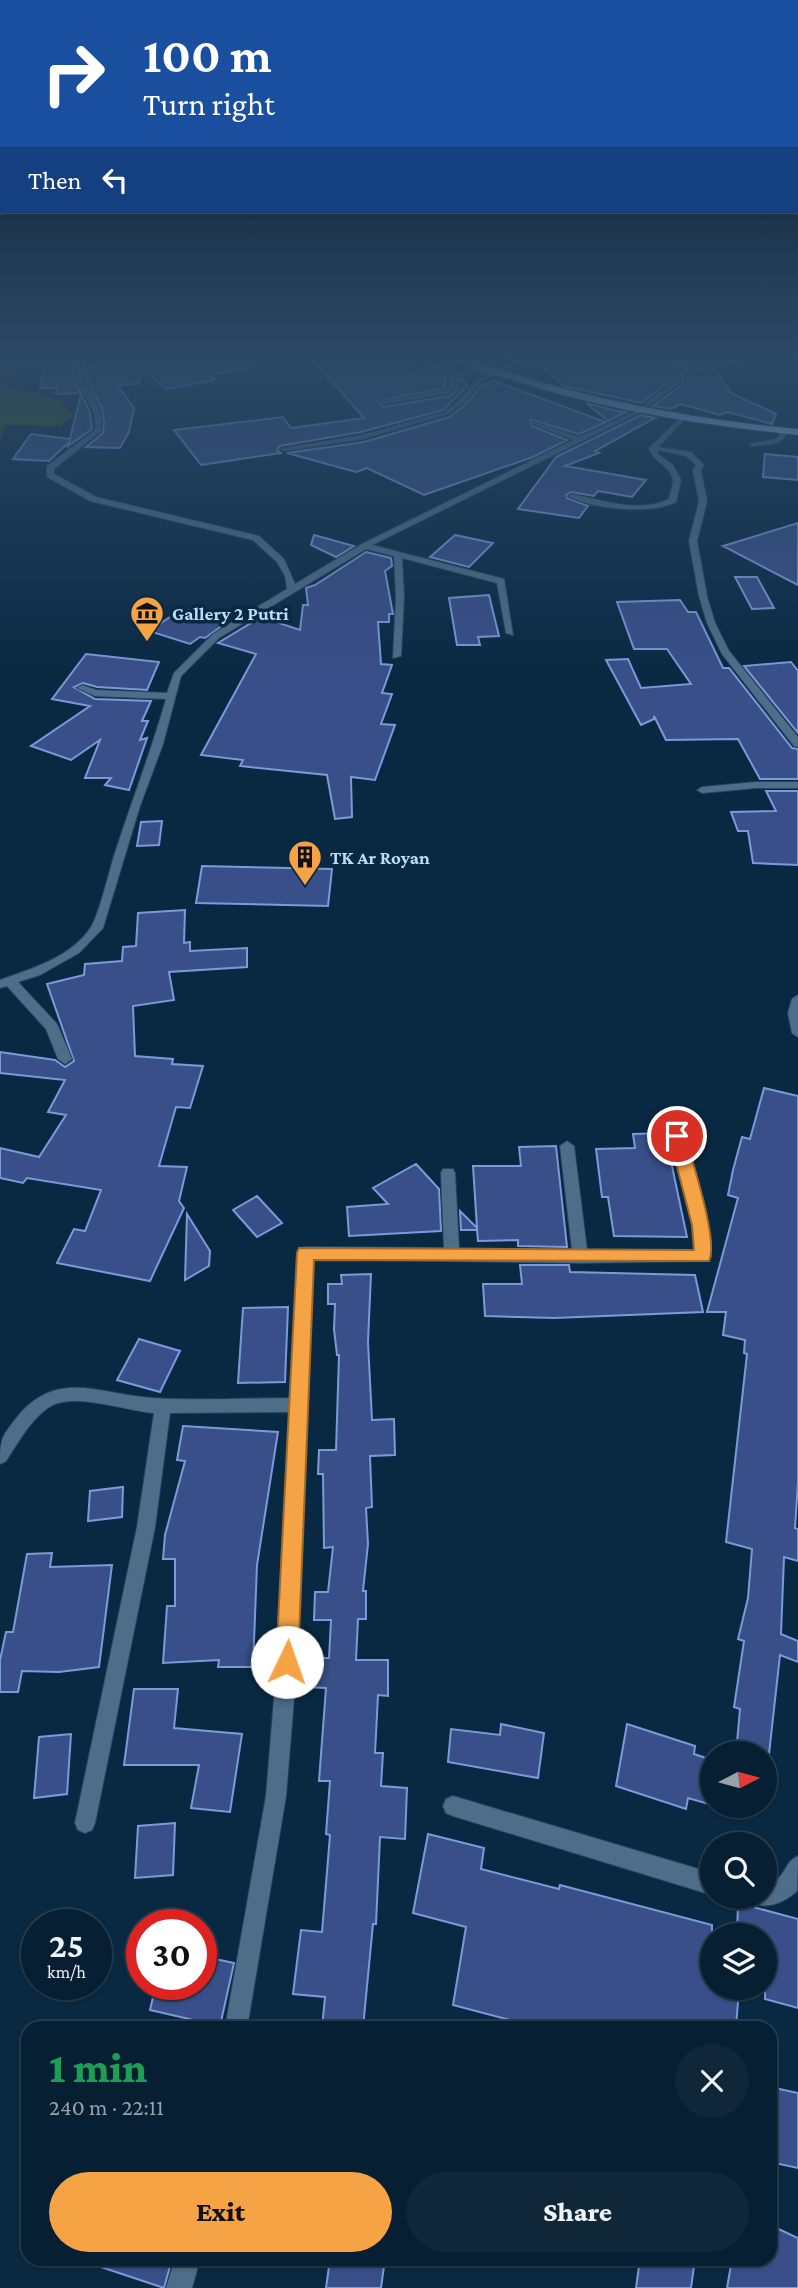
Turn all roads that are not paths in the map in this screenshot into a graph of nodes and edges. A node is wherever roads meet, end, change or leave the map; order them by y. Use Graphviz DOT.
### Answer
graph roads {
  1 [pos="56,464"];
  2 [pos="532,464"];
  3 [pos="666,464"];
  4 [pos="699,464"];
  5 [pos="572,496"];
  6 [pos="365,546"];
  7 [pos="398,554"];
  8 [pos="292,592"];
  9 [pos="510,633"];
  10 [pos="396,656"];
  11 [pos="82,688"];
  12 [pos="172,696"];
  13 [pos="798,744"];
  14 [pos="798,785"];
  15 [pos="702,790"];
  16 [pos="5,983"];
  17 [pos="798,999"];
  18 [pos="798,1032"];
  19 [pos="65,1059"];
  20 [pos="677,1136"];
  21 [pos="567,1146"];
  22 [pos="448,1173"];
  23 [pos="452,1255"];
  24 [pos="580,1257"];
  25 [pos="300,1405"];
  26 [pos="163,1406"];
  27 [pos="0,1456"];
  28 [pos="453,1806"];
  29 [pos="85,1822"];
  30 [pos="798,1867"];
  31 [pos="700,1880"];
  32 [pos="777,1892"];
  33 [pos="237,2021"];
  34 [pos="186,2266"];
  35 [pos="179,2288"];
  1 -- 8 [label="street"];
  2 -- 6 [label="street"];
  3 -- 5 [label="street"];
  4 -- 13 [label="street"];
  6 -- 7 [label="street"];
  6 -- 8 [label="street"];
  7 -- 9 [label="street"];
  7 -- 10 [label="street"];
  8 -- 12 [label="street"];
  11 -- 12 [label="street"];
  12 -- 16 [label="street"];
  14 -- 15 [label="street"];
  16 -- 19 [label="street"];
  17 -- 18 [label="street"];
  20 -- 24 [label="street"];
  21 -- 24 [label="street"];
  22 -- 23 [label="street"];
  23 -- 24 [label="street"];
  23 -- 25 [label="street"];
  25 -- 26 [label="street"];
  25 -- 33 [label="street"];
  26 -- 27 [label="street"];
  26 -- 29 [label="street"];
  28 -- 31 [label="street"];
  30 -- 32 [label="street"];
  34 -- 35 [label="street"];
}
